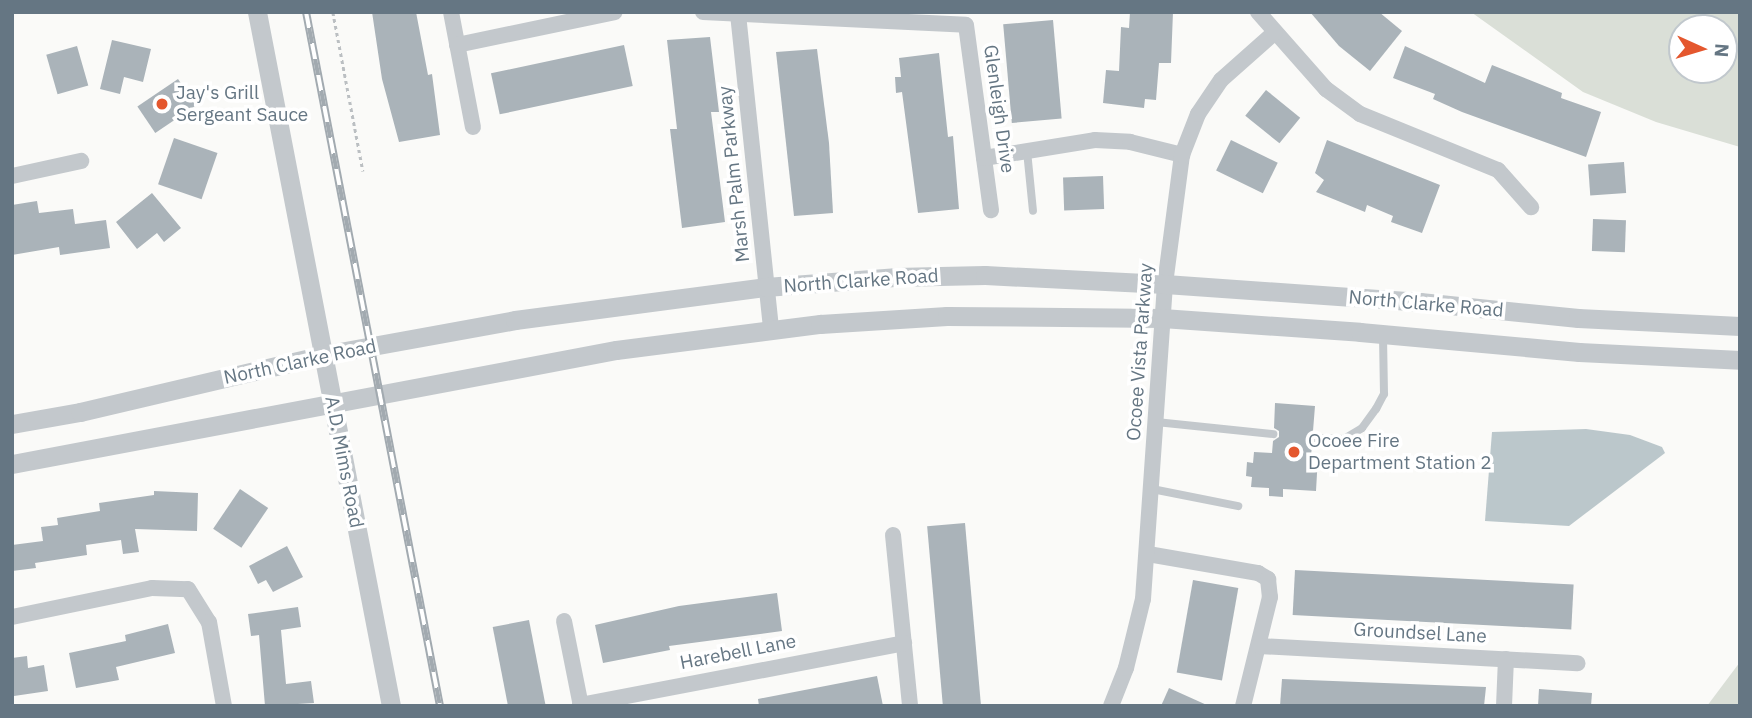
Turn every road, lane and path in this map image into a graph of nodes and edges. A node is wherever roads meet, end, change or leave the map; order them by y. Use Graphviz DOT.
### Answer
graph roads {
  1 [pos="257,12"];
  2 [pos="332,12"];
  3 [pos="451,12"];
  4 [pos="614,12"];
  5 [pos="703,12"];
  6 [pos="1258,12"];
  7 [pos="738,14"];
  8 [pos="1275,32"];
  9 [pos="457,44"];
  10 [pos="473,127"];
  11 [pos="1027,151"];
  12 [pos="1182,155"];
  13 [pos="984,158"];
  14 [pos="81,161"];
  15 [pos="363,171"];
  16 [pos="12,176"];
  17 [pos="1531,207"];
  18 [pos="991,210"];
  19 [pos="1033,211"];
  20 [pos="1165,284"];
  21 [pos="766,287"];
  22 [pos="1162,318"];
  23 [pos="1730,326"];
  24 [pos="771,329"];
  25 [pos="1383,334"];
  26 [pos="323,355"];
  27 [pos="1740,360"];
  28 [pos="334,405"];
  29 [pos="1156,422"];
  30 [pos="12,424"];
  31 [pos="1273,434"];
  32 [pos="1312,438"];
  33 [pos="12,464"];
  34 [pos="1152,489"];
  35 [pos="1238,506"];
  36 [pos="893,535"];
  37 [pos="1148,554"];
  38 [pos="12,617"];
  39 [pos="564,621"];
  40 [pos="904,643"];
  41 [pos="1259,646"];
  42 [pos="1506,659"];
  43 [pos="1578,663"];
  44 [pos="580,705"];
  45 [pos="224,706"];
  46 [pos="391,706"];
  47 [pos="910,706"];
  48 [pos="1111,706"];
  49 [pos="1243,706"];
  50 [pos="1504,706"];
  1 -- 26 [label="street, A.D. Mims Road"];
  2 -- 15 [label="path"];
  3 -- 9 [label="street"];
  4 -- 9 [label="street"];
  5 -- 7 [label="street, Glenleigh Drive"];
  6 -- 8 [label="street"];
  7 -- 13 [label="street, Glenleigh Drive"];
  7 -- 21 [label="street, Marsh Palm Parkway"];
  8 -- 12 [label="street, Ocoee Vista Parkway"];
  8 -- 17 [label="street"];
  9 -- 10 [label="street"];
  11 -- 12 [label="street"];
  11 -- 13 [label="street"];
  11 -- 19 [label="lane"];
  12 -- 20 [label="street, Ocoee Vista Parkway"];
  13 -- 18 [label="street, Glenleigh Drive"];
  14 -- 16 [label="street"];
  20 -- 21 [label="street, North Clarke Road"];
  20 -- 22 [label="street, Ocoee Vista Parkway"];
  20 -- 23 [label="street, North Clarke Road"];
  21 -- 24 [label="street, Marsh Palm Parkway"];
  21 -- 26 [label="street, North Clarke Road"];
  22 -- 24 [label="street, North Clarke Road"];
  22 -- 25 [label="street, North Clarke Road"];
  22 -- 29 [label="street, Ocoee Vista Parkway"];
  24 -- 28 [label="street, North Clarke Road"];
  25 -- 27 [label="street, North Clarke Road"];
  25 -- 32 [label="lane"];
  26 -- 28 [label="street, A.D. Mims Road"];
  26 -- 30 [label="street, North Clarke Road"];
  28 -- 33 [label="street, North Clarke Road"];
  28 -- 46 [label="street, A.D. Mims Road"];
  29 -- 31 [label="lane"];
  29 -- 34 [label="street, Ocoee Vista Parkway"];
  34 -- 35 [label="lane"];
  34 -- 37 [label="street, Ocoee Vista Parkway"];
  36 -- 40 [label="street"];
  37 -- 41 [label="street"];
  37 -- 48 [label="street, Ocoee Vista Parkway"];
  38 -- 45 [label="street"];
  39 -- 44 [label="street"];
  40 -- 44 [label="street, Harebell Lane"];
  40 -- 47 [label="street"];
  41 -- 42 [label="street, Groundsel Lane"];
  41 -- 49 [label="street"];
  42 -- 43 [label="street, Groundsel Lane"];
  42 -- 50 [label="street"];
}
